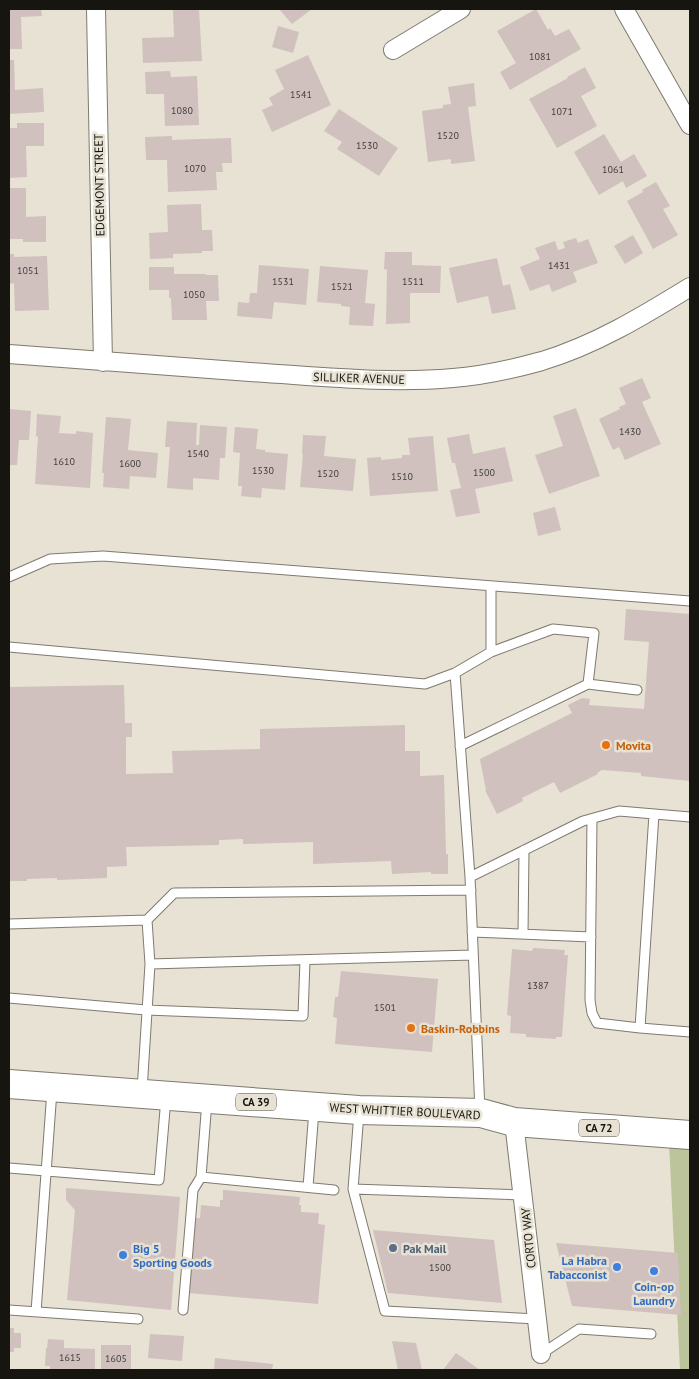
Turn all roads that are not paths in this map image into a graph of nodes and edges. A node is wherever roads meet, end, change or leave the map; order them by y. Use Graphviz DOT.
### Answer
graph roads {
  1 [pos="96,9"];
  2 [pos="461,9"];
  3 [pos="624,9"];
  4 [pos="393,50"];
  5 [pos="690,125"];
  6 [pos="690,288"];
  7 [pos="9,354"];
  8 [pos="102,362"];
  9 [pos="9,577"];
  10 [pos="491,586"];
  11 [pos="690,601"];
  12 [pos="9,647"];
  13 [pos="491,652"];
  14 [pos="455,673"];
  15 [pos="588,684"];
  16 [pos="637,690"];
  17 [pos="460,746"];
  18 [pos="654,814"];
  19 [pos="690,817"];
  20 [pos="592,819"];
  21 [pos="524,850"];
  22 [pos="470,877"];
  23 [pos="471,890"];
  24 [pos="147,920"];
  25 [pos="9,924"];
  26 [pos="472,932"];
  27 [pos="523,934"];
  28 [pos="590,937"];
  29 [pos="473,955"];
  30 [pos="305,960"];
  31 [pos="150,964"];
  32 [pos="9,998"];
  33 [pos="146,1010"];
  34 [pos="640,1028"];
  35 [pos="690,1032"];
  36 [pos="31,1086"];
  37 [pos="142,1094"];
  38 [pos="207,1099"];
  39 [pos="314,1107"];
  40 [pos="359,1110"];
  41 [pos="480,1114"];
  42 [pos="514,1122"];
  43 [pos="687,1135"];
  44 [pos="9,1168"];
  45 [pos="47,1170"];
  46 [pos="201,1177"];
  47 [pos="308,1187"];
  48 [pos="353,1189"];
  49 [pos="334,1190"];
  50 [pos="523,1195"];
  51 [pos="9,1310"];
  52 [pos="183,1310"];
  53 [pos="36,1312"];
  54 [pos="138,1319"];
  55 [pos="537,1319"];
  56 [pos="652,1334"];
  57 [pos="541,1354"];
  1 -- 8 [label="street, EDGEMONT STREET"];
  2 -- 4 [label="street"];
  3 -- 5 [label="street"];
  6 -- 8 [label="street, SILLIKER AVENUE"];
  7 -- 8 [label="street, SILLIKER AVENUE"];
  9 -- 10 [label="lane"];
  10 -- 11 [label="lane"];
  10 -- 13 [label="lane"];
  12 -- 14 [label="lane"];
  13 -- 14 [label="lane"];
  13 -- 15 [label="lane"];
  14 -- 17 [label="lane"];
  15 -- 16 [label="lane"];
  15 -- 17 [label="lane"];
  17 -- 22 [label="lane"];
  18 -- 19 [label="lane"];
  18 -- 20 [label="lane"];
  18 -- 34 [label="lane"];
  20 -- 21 [label="lane"];
  20 -- 28 [label="lane"];
  21 -- 22 [label="lane"];
  21 -- 27 [label="lane"];
  22 -- 23 [label="lane"];
  23 -- 24 [label="lane"];
  23 -- 26 [label="lane"];
  24 -- 25 [label="lane"];
  24 -- 31 [label="lane"];
  26 -- 27 [label="lane"];
  26 -- 29 [label="lane"];
  27 -- 28 [label="lane"];
  28 -- 34 [label="lane"];
  29 -- 30 [label="lane"];
  29 -- 41 [label="lane"];
  30 -- 31 [label="lane"];
  30 -- 33 [label="lane"];
  31 -- 33 [label="lane"];
  32 -- 33 [label="lane"];
  33 -- 37 [label="lane"];
  34 -- 35 [label="lane"];
  36 -- 37 [label="main road, WEST WHITTIER BOULEVARD"];
  36 -- 45 [label="lane"];
  37 -- 38 [label="main road, WEST WHITTIER BOULEVARD / CA 39"];
  37 -- 45 [label="lane"];
  38 -- 39 [label="main road, WEST WHITTIER BOULEVARD / CA 39"];
  38 -- 46 [label="lane"];
  39 -- 40 [label="main road, WEST WHITTIER BOULEVARD / CA 39"];
  39 -- 47 [label="lane"];
  40 -- 41 [label="main road, WEST WHITTIER BOULEVARD / CA 39"];
  40 -- 48 [label="lane"];
  41 -- 42 [label="main road, WEST WHITTIER BOULEVARD / CA 39"];
  42 -- 43 [label="main road, WEST WHITTIER BOULEVARD / CA 72"];
  42 -- 50 [label="street, CORTO WAY"];
  44 -- 45 [label="lane"];
  45 -- 53 [label="lane"];
  46 -- 47 [label="lane"];
  46 -- 52 [label="lane"];
  47 -- 49 [label="lane"];
  48 -- 50 [label="lane"];
  48 -- 55 [label="lane"];
  50 -- 55 [label="street, CORTO WAY"];
  51 -- 53 [label="lane"];
  53 -- 54 [label="lane"];
  55 -- 57 [label="street, CORTO WAY"];
  56 -- 57 [label="lane"];
}
